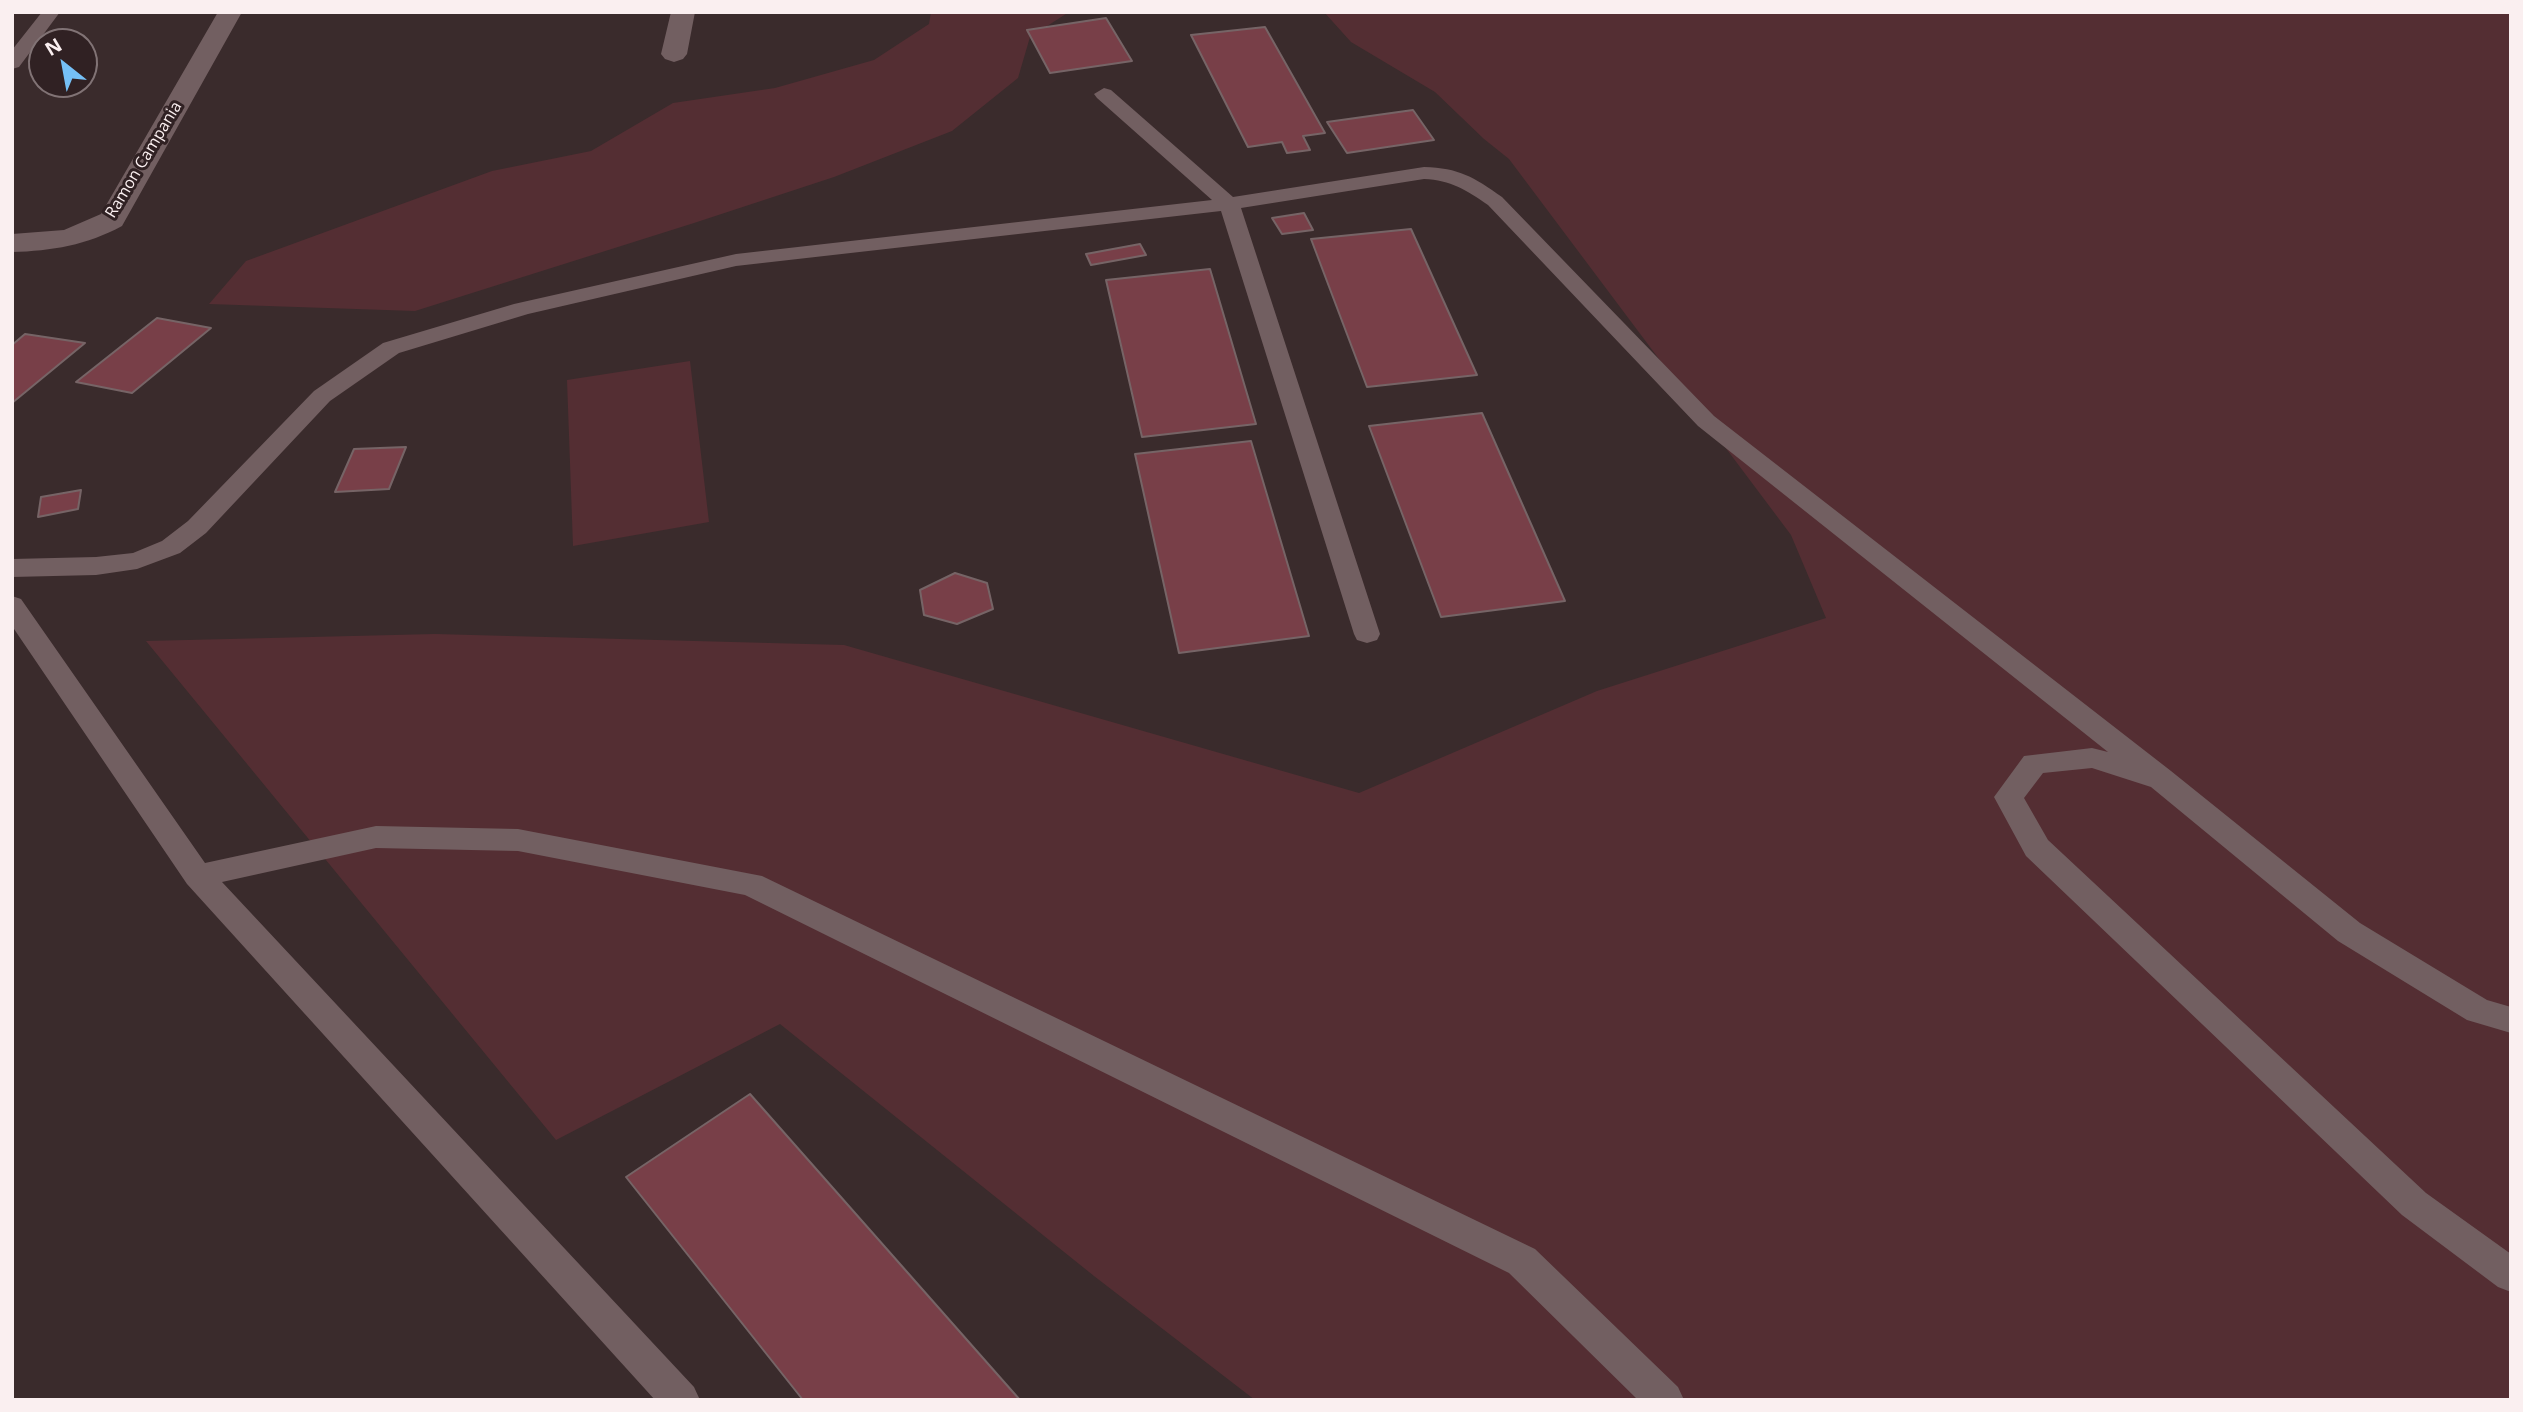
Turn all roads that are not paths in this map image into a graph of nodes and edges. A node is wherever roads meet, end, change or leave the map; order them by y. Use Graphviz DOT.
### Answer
graph roads {
  1 [pos="51,12"];
  2 [pos="230,12"];
  3 [pos="684,12"];
  4 [pos="674,54"];
  5 [pos="12,63"];
  6 [pos="1104,94"];
  7 [pos="1229,204"];
  8 [pos="12,243"];
  9 [pos="12,568"];
  10 [pos="12,605"];
  11 [pos="1367,634"];
  12 [pos="2161,779"];
  13 [pos="198,876"];
  14 [pos="2511,1020"];
  15 [pos="2511,1275"];
  16 [pos="681,1400"];
  17 [pos="1665,1400"];
  1 -- 5 [label="lane"];
  2 -- 8 [label="street, Ramon Campania"];
  3 -- 4 [label="street"];
  6 -- 7 [label="lane"];
  7 -- 9 [label="lane"];
  7 -- 11 [label="lane"];
  7 -- 12 [label="lane"];
  10 -- 13 [label="lane"];
  12 -- 14 [label="lane"];
  12 -- 15 [label="lane"];
  13 -- 16 [label="lane"];
  13 -- 17 [label="lane"];
}
